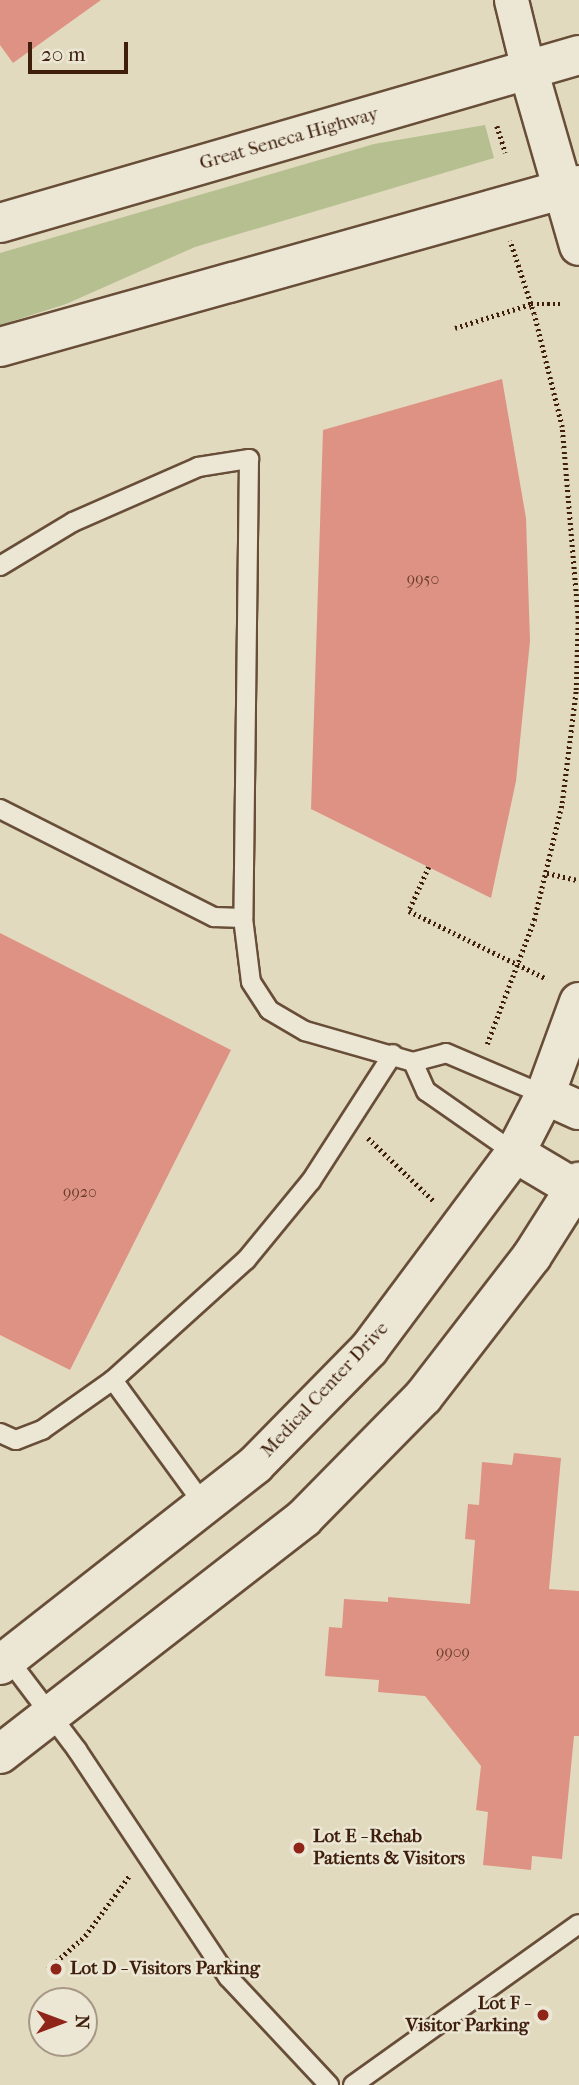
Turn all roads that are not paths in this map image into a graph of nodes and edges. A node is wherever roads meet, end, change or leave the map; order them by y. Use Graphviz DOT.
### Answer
graph roads {
  1 [pos="511,0"];
  2 [pos="579,55"];
  3 [pos="528,69"];
  4 [pos="570,188"];
  5 [pos="0,223"];
  6 [pos="579,246"];
  7 [pos="0,347"];
  8 [pos="0,566"];
  9 [pos="0,809"];
  10 [pos="243,918"];
  11 [pos="579,1002"];
  12 [pos="393,1054"];
  13 [pos="413,1062"];
  14 [pos="562,1102"];
  15 [pos="515,1153"];
  16 [pos="578,1187"];
  17 [pos="113,1380"];
  18 [pos="0,1433"];
  19 [pos="204,1505"];
  20 [pos="3,1657"];
  21 [pos="51,1714"];
  22 [pos="0,1754"];
  23 [pos="579,1924"];
  24 [pos="329,2085"];
  25 [pos="353,2085"];
  1 -- 3 [label="street"];
  2 -- 3 [label="street, Great Seneca Highway"];
  3 -- 4 [label="street"];
  3 -- 5 [label="street, Great Seneca Highway"];
  4 -- 6 [label="street"];
  4 -- 7 [label="street"];
  8 -- 10 [label="lane"];
  9 -- 10 [label="lane"];
  10 -- 12 [label="lane"];
  11 -- 14 [label="street, Medical Center Drive"];
  12 -- 13 [label="lane"];
  12 -- 17 [label="lane"];
  13 -- 14 [label="lane"];
  13 -- 15 [label="lane"];
  14 -- 15 [label="street, Medical Center Drive"];
  15 -- 16 [label="street"];
  15 -- 19 [label="street, Medical Center Drive"];
  16 -- 21 [label="street"];
  17 -- 18 [label="lane"];
  17 -- 19 [label="lane"];
  19 -- 20 [label="street, Medical Center Drive"];
  20 -- 21 [label="lane"];
  21 -- 22 [label="street"];
  21 -- 24 [label="lane"];
  23 -- 25 [label="lane"];
}
